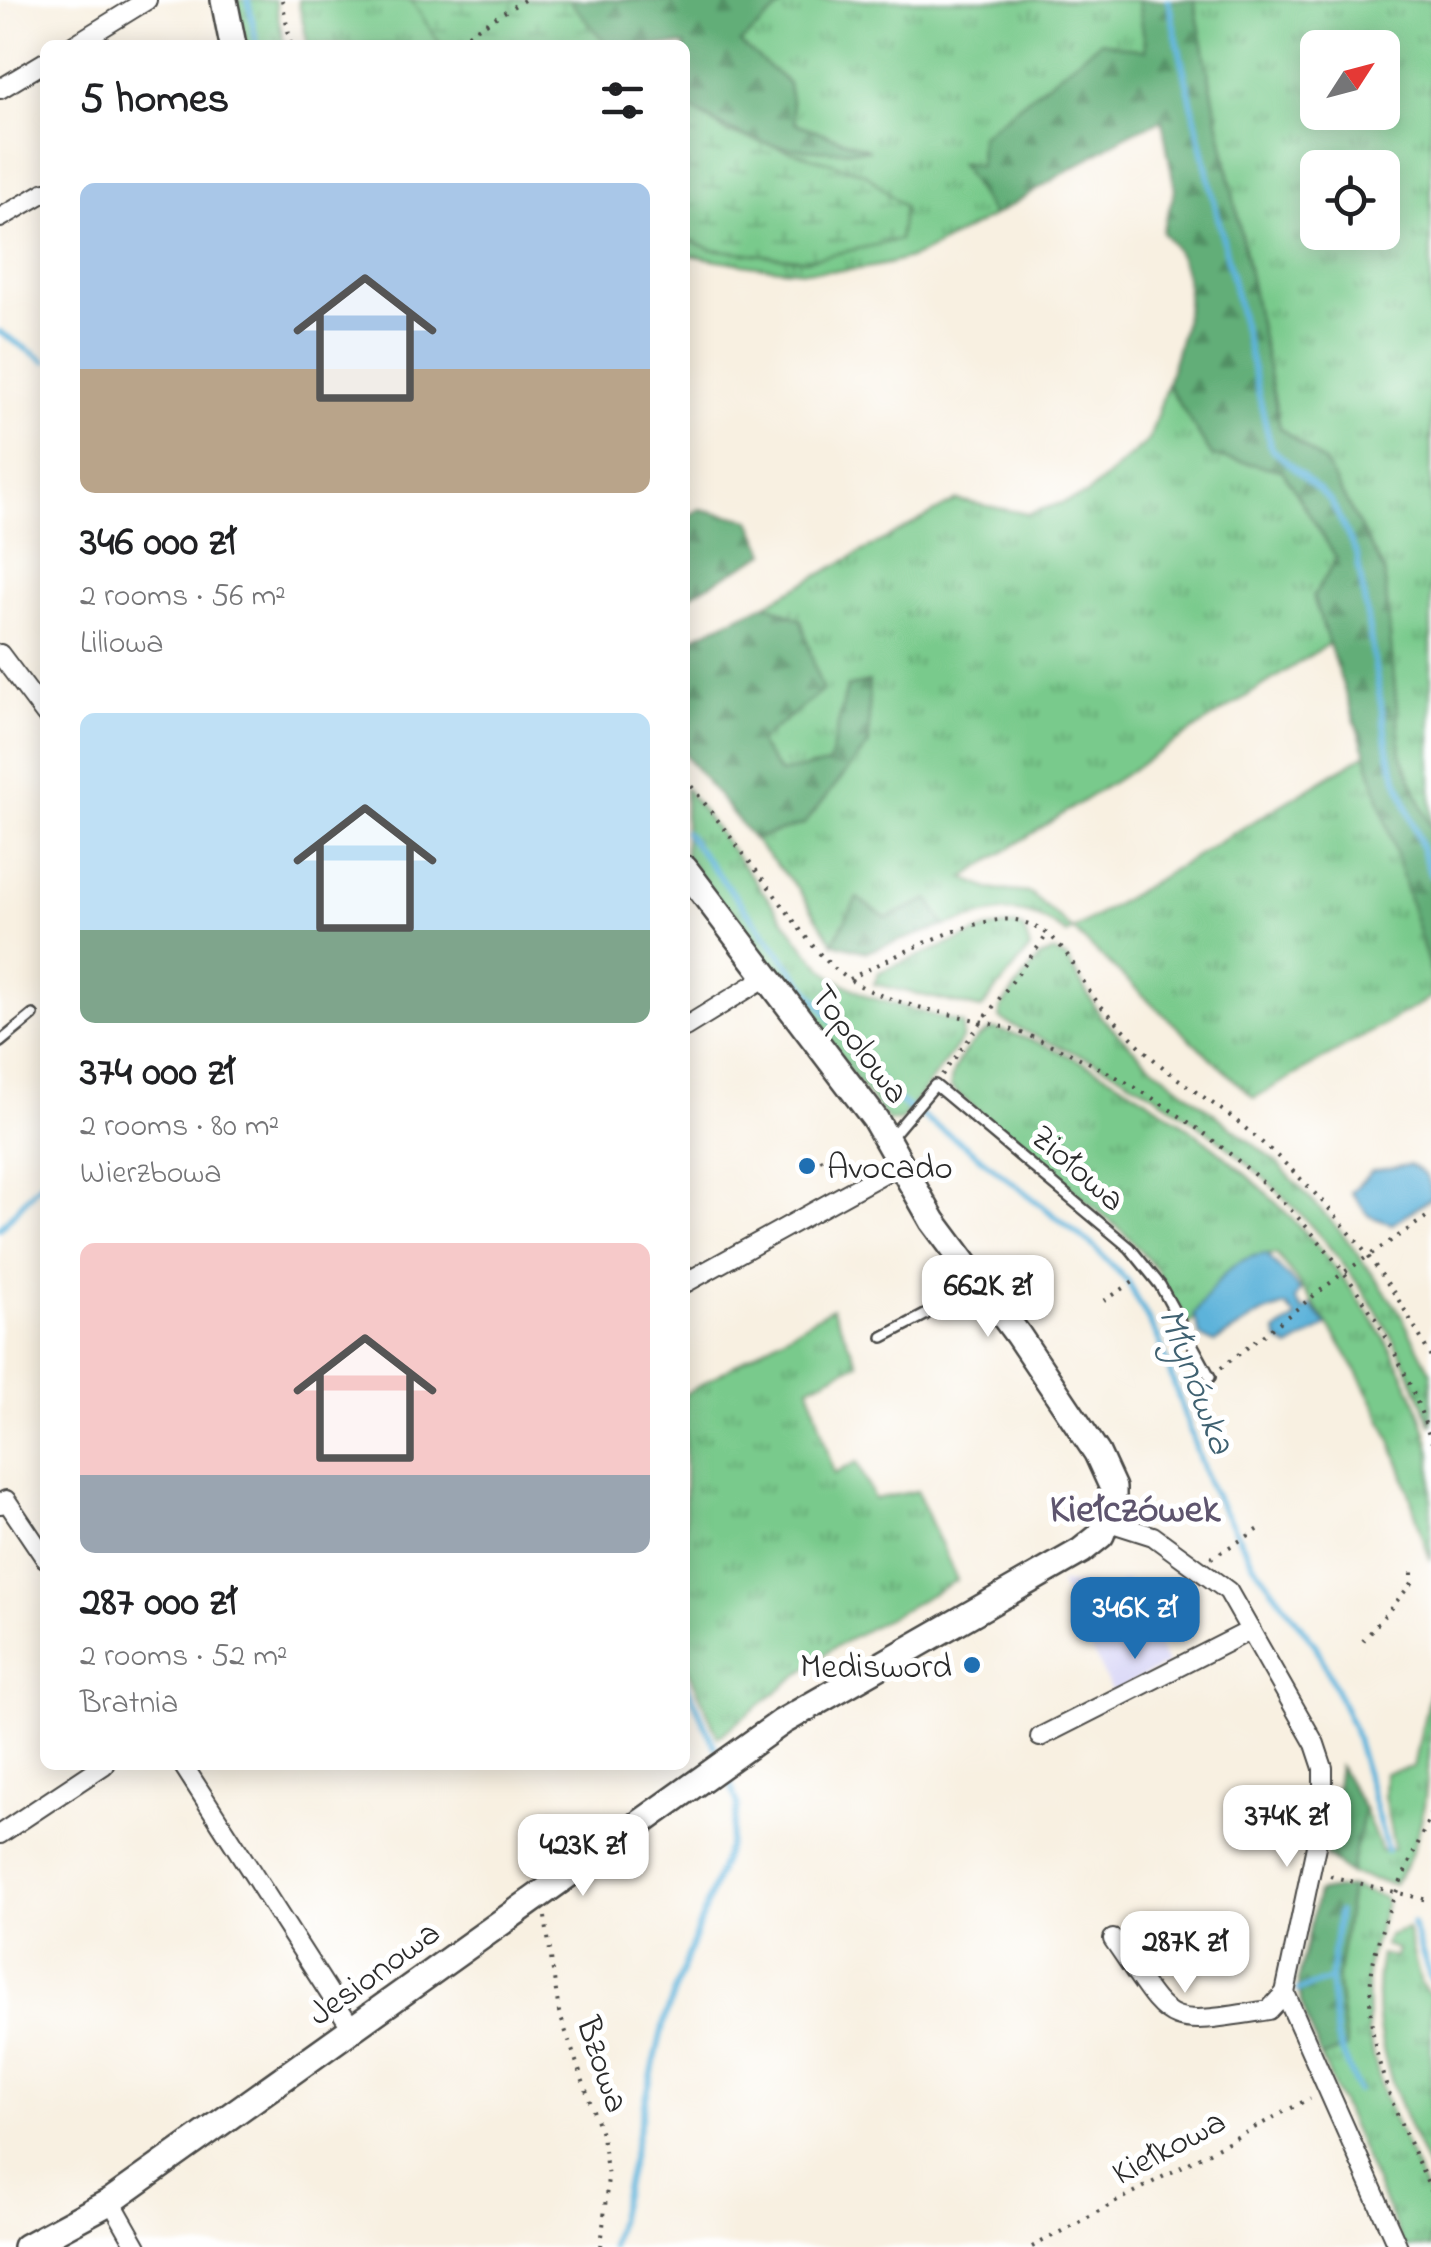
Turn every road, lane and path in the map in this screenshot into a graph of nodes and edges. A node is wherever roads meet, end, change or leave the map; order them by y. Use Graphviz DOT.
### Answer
graph roads {
  1 [pos="148,0"];
  2 [pos="224,0"];
  3 [pos="282,0"];
  4 [pos="524,0"];
  5 [pos="82,40"];
  6 [pos="232,40"];
  7 [pos="289,40"];
  8 [pos="458,40"];
  9 [pos="40,65"];
  10 [pos="0,89"];
  11 [pos="40,195"];
  12 [pos="0,218"];
  13 [pos="0,654"];
  14 [pos="40,707"];
  15 [pos="690,785"];
  16 [pos="690,875"];
  17 [pos="1047,935"];
  18 [pos="768,976"];
  19 [pos="849,979"];
  20 [pos="33,1015"];
  21 [pos="984,1020"];
  22 [pos="690,1024"];
  23 [pos="0,1042"];
  24 [pos="931,1090"];
  25 [pos="896,1132"];
  26 [pos="820,1160"];
  27 [pos="902,1163"];
  28 [pos="843,1194"];
  29 [pos="1431,1214"];
  30 [pos="1368,1256"];
  31 [pos="1343,1274"];
  32 [pos="972,1275"];
  33 [pos="1142,1276"];
  34 [pos="690,1280"];
  35 [pos="1104,1301"];
  36 [pos="883,1336"];
  37 [pos="1431,1358"];
  38 [pos="1210,1377"];
  39 [pos="1431,1442"];
  40 [pos="3,1502"];
  41 [pos="1109,1522"];
  42 [pos="1261,1528"];
  43 [pos="1228,1548"];
  44 [pos="40,1551"];
  45 [pos="1412,1566"];
  46 [pos="1252,1630"];
  47 [pos="1363,1641"];
  48 [pos="1040,1737"];
  49 [pos="96,1770"];
  50 [pos="186,1770"];
  51 [pos="1431,1813"];
  52 [pos="0,1834"];
  53 [pos="1342,1880"];
  54 [pos="1400,1893"];
  55 [pos="534,1901"];
  56 [pos="1431,1901"];
  57 [pos="1113,1939"];
  58 [pos="1285,1993"];
  59 [pos="352,2030"];
  60 [pos="1328,2089"];
  61 [pos="1431,2190"];
  62 [pos="111,2201"];
  63 [pos="26,2247"];
  64 [pos="137,2247"];
  65 [pos="601,2247"];
  66 [pos="1032,2247"];
  67 [pos="1398,2247"];
  1 -- 5 [label="street"];
  2 -- 6 [label="street"];
  3 -- 7 [label="path"];
  4 -- 8 [label="path"];
  9 -- 10 [label="street"];
  11 -- 12 [label="street"];
  13 -- 14 [label="street"];
  15 -- 19 [label="path"];
  16 -- 18 [label="street, Topolowa"];
  17 -- 19 [label="path"];
  17 -- 21 [label="path"];
  17 -- 30 [label="path"];
  18 -- 22 [label="street"];
  18 -- 25 [label="street, Topolowa"];
  19 -- 21 [label="path"];
  20 -- 23 [label="lane"];
  21 -- 24 [label="path"];
  21 -- 31 [label="path"];
  24 -- 25 [label="lane"];
  24 -- 38 [label="lane, Ziołowa"];
  25 -- 27 [label="street, Topolowa"];
  26 -- 28 [label="path"];
  27 -- 28 [label="street"];
  27 -- 32 [label="street, Topolowa"];
  28 -- 34 [label="street"];
  29 -- 30 [label="path"];
  30 -- 31 [label="path"];
  30 -- 37 [label="path"];
  31 -- 38 [label="path"];
  31 -- 39 [label="path"];
  32 -- 36 [label="lane"];
  32 -- 41 [label="street, Topolowa"];
  33 -- 35 [label="path"];
  40 -- 44 [label="street"];
  41 -- 46 [label="street"];
  41 -- 55 [label="street, Jesionowa"];
  42 -- 43 [label="path"];
  45 -- 47 [label="path"];
  46 -- 48 [label="street"];
  46 -- 58 [label="street"];
  49 -- 52 [label="street"];
  50 -- 59 [label="street"];
  51 -- 54 [label="path"];
  53 -- 54 [label="path"];
  54 -- 56 [label="path"];
  54 -- 61 [label="path"];
  55 -- 59 [label="street, Jesionowa"];
  55 -- 65 [label="path, Bzowa"];
  57 -- 58 [label="street"];
  58 -- 60 [label="street"];
  59 -- 62 [label="street, Jesionowa"];
  60 -- 66 [label="path, Kiełkowa"];
  60 -- 67 [label="street"];
  62 -- 63 [label="street, Jesionowa"];
  62 -- 64 [label="street"];
}
